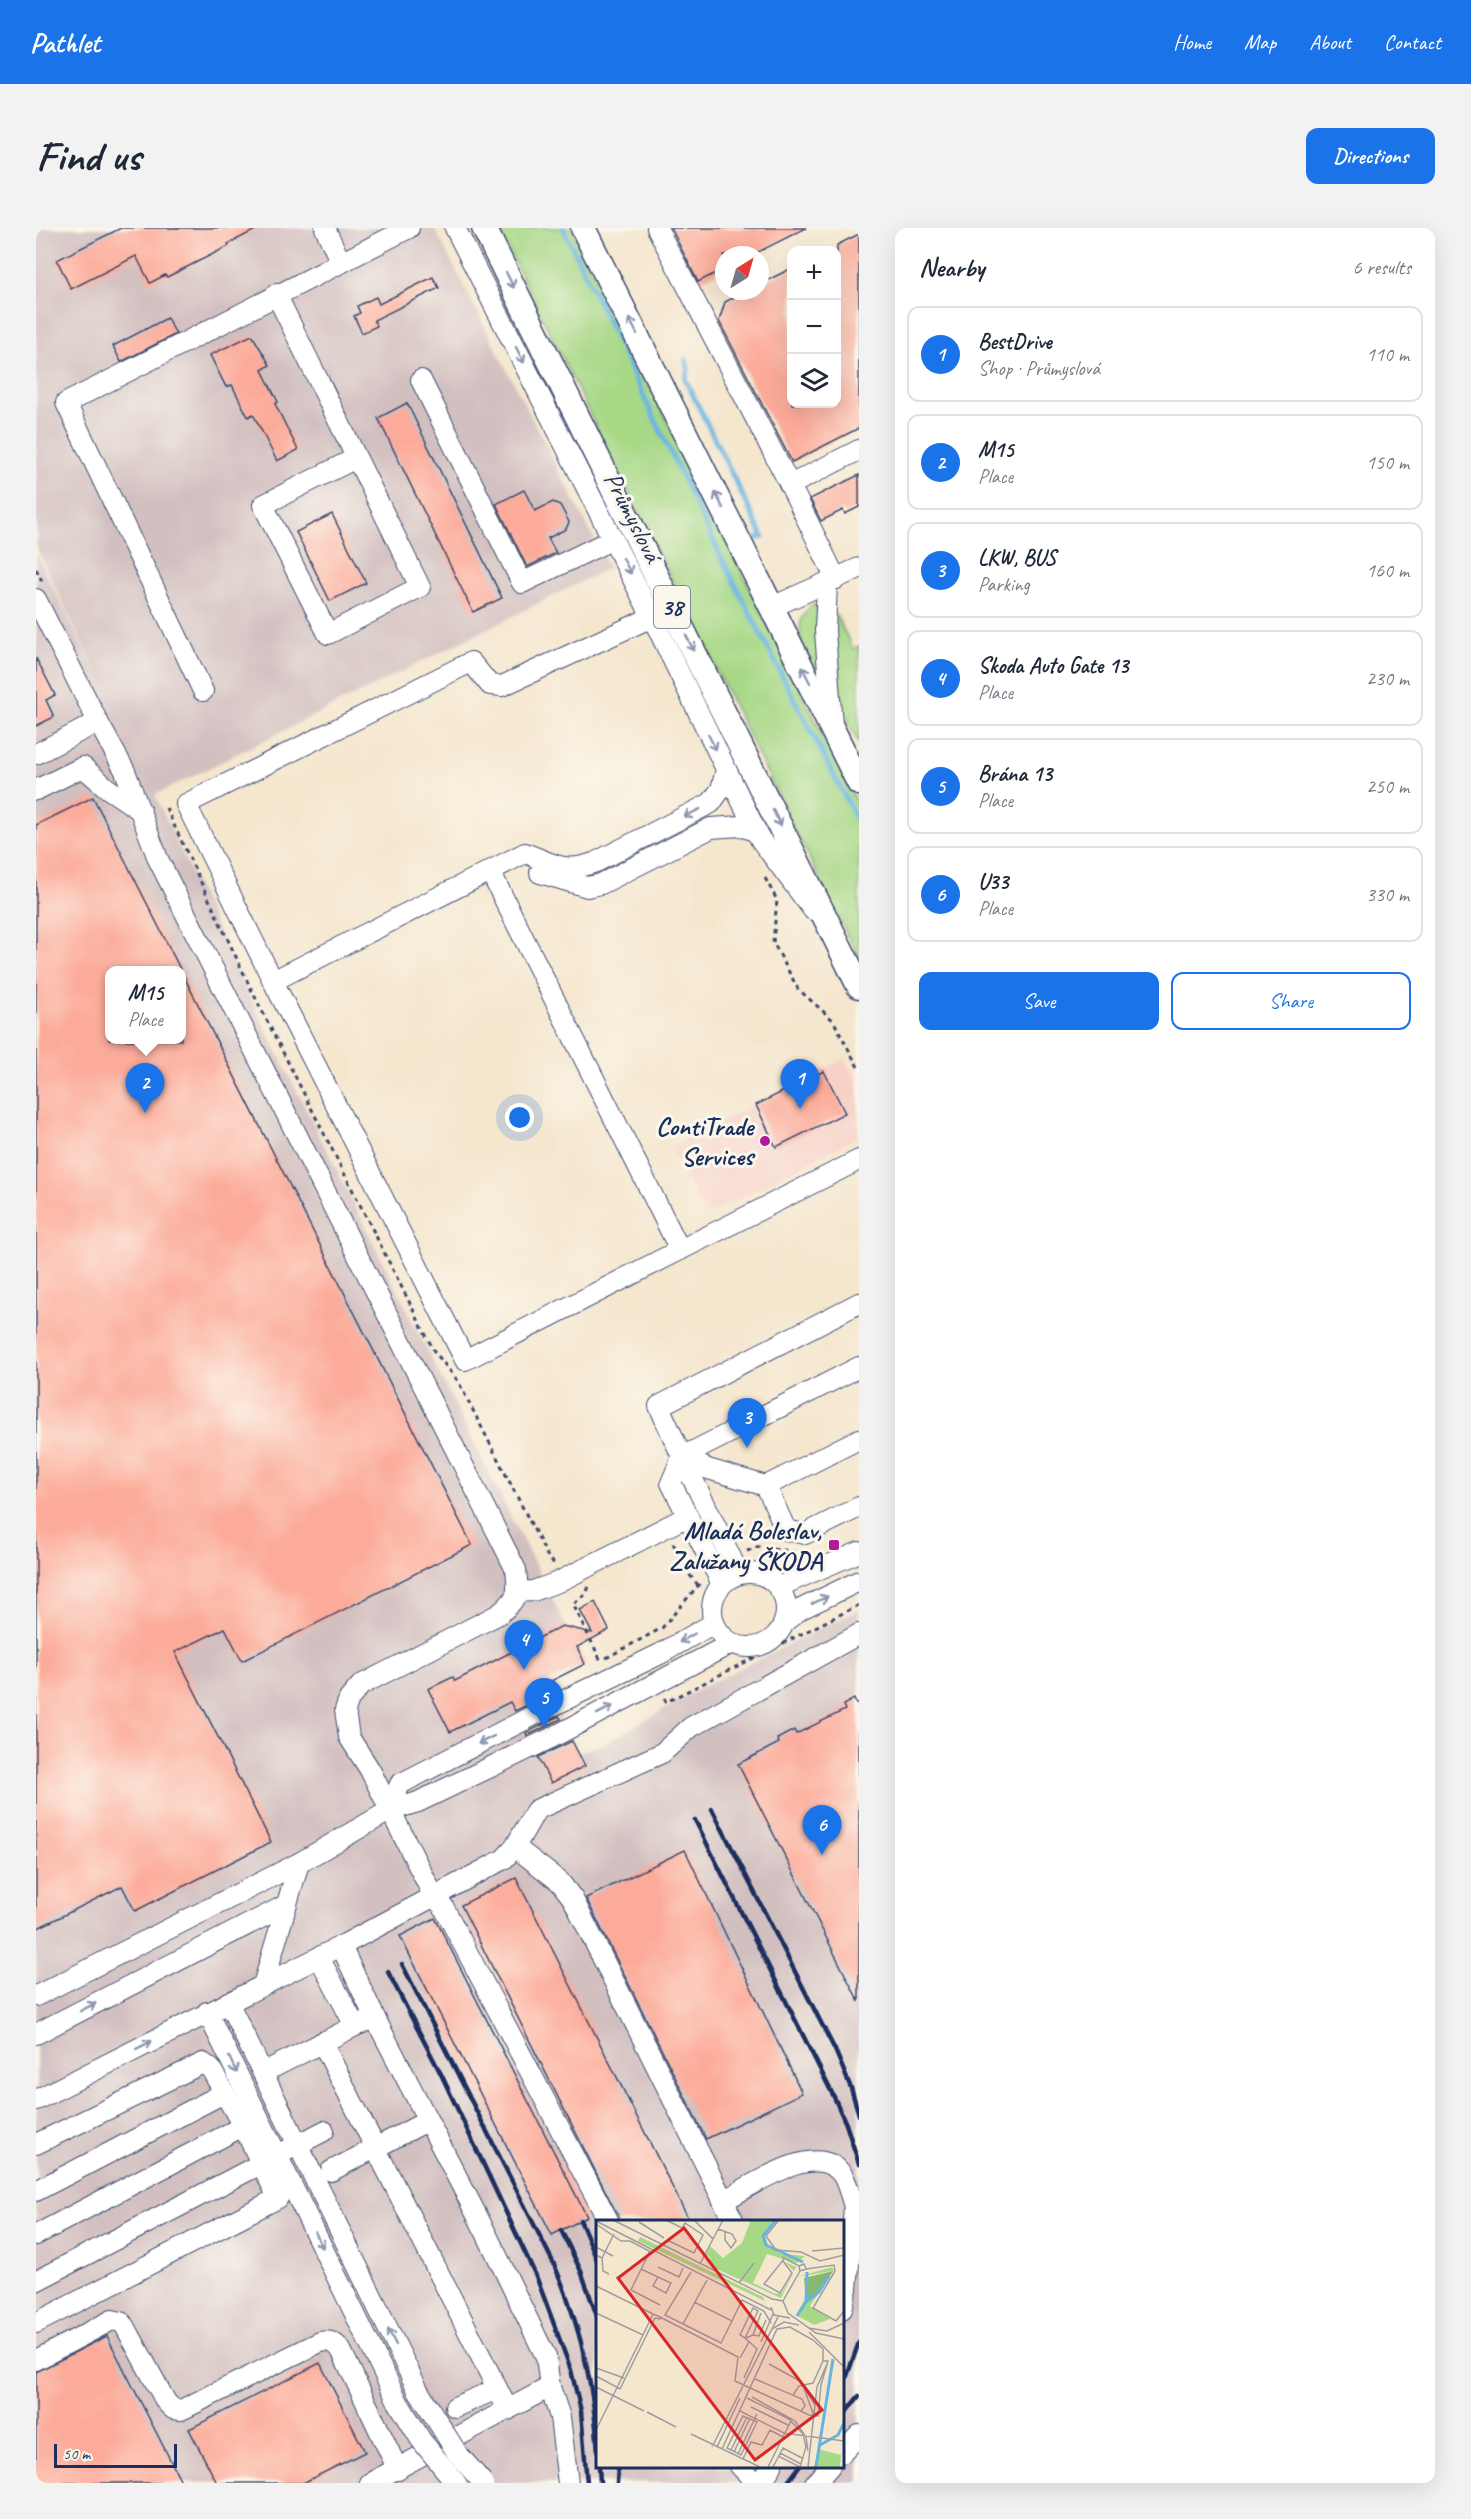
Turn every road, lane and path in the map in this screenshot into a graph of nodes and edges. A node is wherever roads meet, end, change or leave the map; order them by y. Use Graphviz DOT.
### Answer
graph roads {
  1 [pos="325,228"];
  2 [pos="409,228"];
  3 [pos="455,228"];
  4 [pos="484,228"];
  5 [pos="583,228"];
  6 [pos="657,228"];
  7 [pos="341,263"];
  8 [pos="276,294"];
  9 [pos="421,380"];
  10 [pos="859,450"];
  11 [pos="356,458"];
  12 [pos="790,485"];
  13 [pos="613,539"];
  14 [pos="859,568"];
  15 [pos="831,581"];
  16 [pos="36,600"];
  17 [pos="772,607"];
  18 [pos="652,617"];
  19 [pos="203,691"];
  20 [pos="98,722"];
  21 [pos="832,728"];
  22 [pos="36,754"];
  23 [pos="726,770"];
  24 [pos="859,783"];
  25 [pos="36,790"];
  26 [pos="141,811"];
  27 [pos="757,832"];
  28 [pos="513,859"];
  29 [pos="490,872"];
  30 [pos="842,949"];
  31 [pos="273,981"];
  32 [pos="859,986"];
  33 [pos="859,1161"];
  34 [pos="680,1250"];
  35 [pos="859,1303"];
  36 [pos="859,1367"];
  37 [pos="859,1439"];
  38 [pos="682,1457"];
  39 [pos="766,1486"];
  40 [pos="859,1507"];
  41 [pos="688,1516"];
  42 [pos="664,1540"];
  43 [pos="859,1552"];
  44 [pos="739,1574"];
  45 [pos="859,1581"];
  46 [pos="592,1582"];
  47 [pos="722,1584"];
  48 [pos="698,1586"];
  49 [pos="778,1587"];
  50 [pos="519,1592"];
  51 [pos="784,1622"];
  52 [pos="714,1623"];
  53 [pos="859,1634"];
  54 [pos="732,1643"];
  55 [pos="601,1661"];
  56 [pos="389,1811"];
  57 [pos="515,1847"];
  58 [pos="299,1863"];
  59 [pos="238,1894"];
  60 [pos="434,1897"];
  61 [pos="286,1905"];
  62 [pos="247,1925"];
  63 [pos="341,1946"];
  64 [pos="319,1957"];
  65 [pos="262,1985"];
  66 [pos="36,1996"];
  67 [pos="228,2002"];
  68 [pos="207,2012"];
  69 [pos="375,2018"];
  70 [pos="355,2026"];
  71 [pos="36,2034"];
  72 [pos="322,2042"];
  73 [pos="274,2067"];
  74 [pos="224,2093"];
  75 [pos="36,2100"];
  76 [pos="427,2121"];
  77 [pos="243,2126"];
  78 [pos="324,2131"];
  79 [pos="36,2144"];
  80 [pos="298,2145"];
  81 [pos="377,2148"];
  82 [pos="269,2159"];
  83 [pos="331,2171"];
  84 [pos="36,2191"];
  85 [pos="723,2201"];
  86 [pos="857,2207"];
  87 [pos="608,2220"];
  88 [pos="733,2220"];
  89 [pos="36,2235"];
  90 [pos="36,2281"];
  91 [pos="844,2302"];
  92 [pos="36,2323"];
  93 [pos="36,2360"];
  94 [pos="550,2387"];
  95 [pos="497,2388"];
  96 [pos="455,2407"];
  97 [pos="508,2410"];
  98 [pos="859,2435"];
  99 [pos="844,2452"];
  100 [pos="742,2468"];
  101 [pos="771,2468"];
  102 [pos="828,2468"];
  103 [pos="398,2470"];
  104 [pos="370,2483"];
  105 [pos="456,2483"];
  106 [pos="483,2483"];
  107 [pos="568,2483"];
  108 [pos="756,2483"];
  109 [pos="761,2483"];
  110 [pos="815,2483"];
  1 -- 7 [label="street"];
  2 -- 7 [label="street"];
  3 -- 13 [label="street, Průmyslová, one-way"];
  4 -- 30 [label="main road, Průmyslová / 38, one-way"];
  17 -- 5 [label="main road, one-way"];
  6 -- 12 [label="street"];
  7 -- 8 [label="street"];
  8 -- 11 [label="street"];
  8 -- 19 [label="street"];
  9 -- 13 [label="street"];
  10 -- 12 [label="street"];
  11 -- 11 [label="street"];
  12 -- 15 [label="street"];
  13 -- 18 [label="street, Průmyslová, one-way"];
  14 -- 15 [label="street"];
  15 -- 17 [label="street"];
  15 -- 21 [label="street"];
  16 -- 20 [label="street"];
  21 -- 17 [label="main road, one-way"];
  18 -- 23 [label="street, Průmyslová, one-way"];
  18 -- 31 [label="street"];
  20 -- 22 [label="street"];
  20 -- 26 [label="street"];
  21 -- 24 [label="main road"];
  23 -- 27 [label="street, Průmyslová"];
  23 -- 28 [label="street, one-way"];
  25 -- 26 [label="street"];
  26 -- 50 [label="street"];
  27 -- 28 [label="street"];
  27 -- 30 [label="street, Průmyslová"];
  28 -- 29 [label="street"];
  29 -- 31 [label="street"];
  29 -- 34 [label="street"];
  30 -- 32 [label="main road, Průmyslová / 38"];
  31 -- 34 [label="street"];
  33 -- 34 [label="street"];
  35 -- 38 [label="street"];
  36 -- 38 [label="street"];
  37 -- 39 [label="street"];
  38 -- 39 [label="street"];
  38 -- 41 [label="street"];
  38 -- 44 [label="street"];
  39 -- 40 [label="street"];
  41 -- 47 [label="street"];
  41 -- 50 [label="street"];
  42 -- 48 [label="path"];
  43 -- 49 [label="street"];
  44 -- 47 [label="street"];
  44 -- 49 [label="street"];
  51 -- 45 [label="street, one-way"];
  46 -- 55 [label="path"];
  47 -- 52 [label="street"];
  49 -- 51 [label="street"];
  50 -- 56 [label="street"];
  51 -- 54 [label="street"];
  52 -- 54 [label="street"];
  52 -- 56 [label="street, one-way"];
  53 -- 57 [label="street"];
  56 -- 54 [label="street, one-way"];
  56 -- 58 [label="street"];
  56 -- 60 [label="street"];
  57 -- 60 [label="street"];
  57 -- 85 [label="street"];
  58 -- 59 [label="street"];
  58 -- 61 [label="street"];
  59 -- 62 [label="street"];
  59 -- 66 [label="street"];
  60 -- 63 [label="street"];
  60 -- 87 [label="street"];
  61 -- 62 [label="street"];
  61 -- 65 [label="street"];
  71 -- 62 [label="street, one-way"];
  63 -- 64 [label="street"];
  63 -- 69 [label="street"];
  64 -- 65 [label="street"];
  64 -- 70 [label="street"];
  65 -- 67 [label="street"];
  67 -- 68 [label="street"];
  67 -- 80 [label="street"];
  75 -- 68 [label="street, one-way"];
  68 -- 82 [label="street, one-way"];
  69 -- 70 [label="street"];
  69 -- 76 [label="street"];
  70 -- 72 [label="street"];
  72 -- 73 [label="street"];
  72 -- 81 [label="street"];
  74 -- 77 [label="street"];
  74 -- 79 [label="street"];
  74 -- 84 [label="street"];
  76 -- 81 [label="street"];
  76 -- 94 [label="street"];
  77 -- 82 [label="street"];
  77 -- 89 [label="street"];
  78 -- 80 [label="street"];
  80 -- 82 [label="street"];
  106 -- 80 [label="street, one-way, bridge"];
  81 -- 83 [label="street"];
  81 -- 95 [label="street"];
  82 -- 90 [label="street"];
  82 -- 92 [label="street"];
  82 -- 105 [label="street, one-way, bridge"];
  85 -- 86 [label="street"];
  85 -- 88 [label="street"];
  86 -- 91 [label="street"];
  93 -- 103 [label="street"];
  94 -- 97 [label="street"];
  94 -- 107 [label="street"];
  95 -- 96 [label="street"];
  95 -- 97 [label="street"];
  97 -- 103 [label="street"];
  98 -- 99 [label="street"];
  100 -- 108 [label="street"];
  101 -- 109 [label="street"];
  102 -- 110 [label="street"];
  103 -- 104 [label="street"];
}
